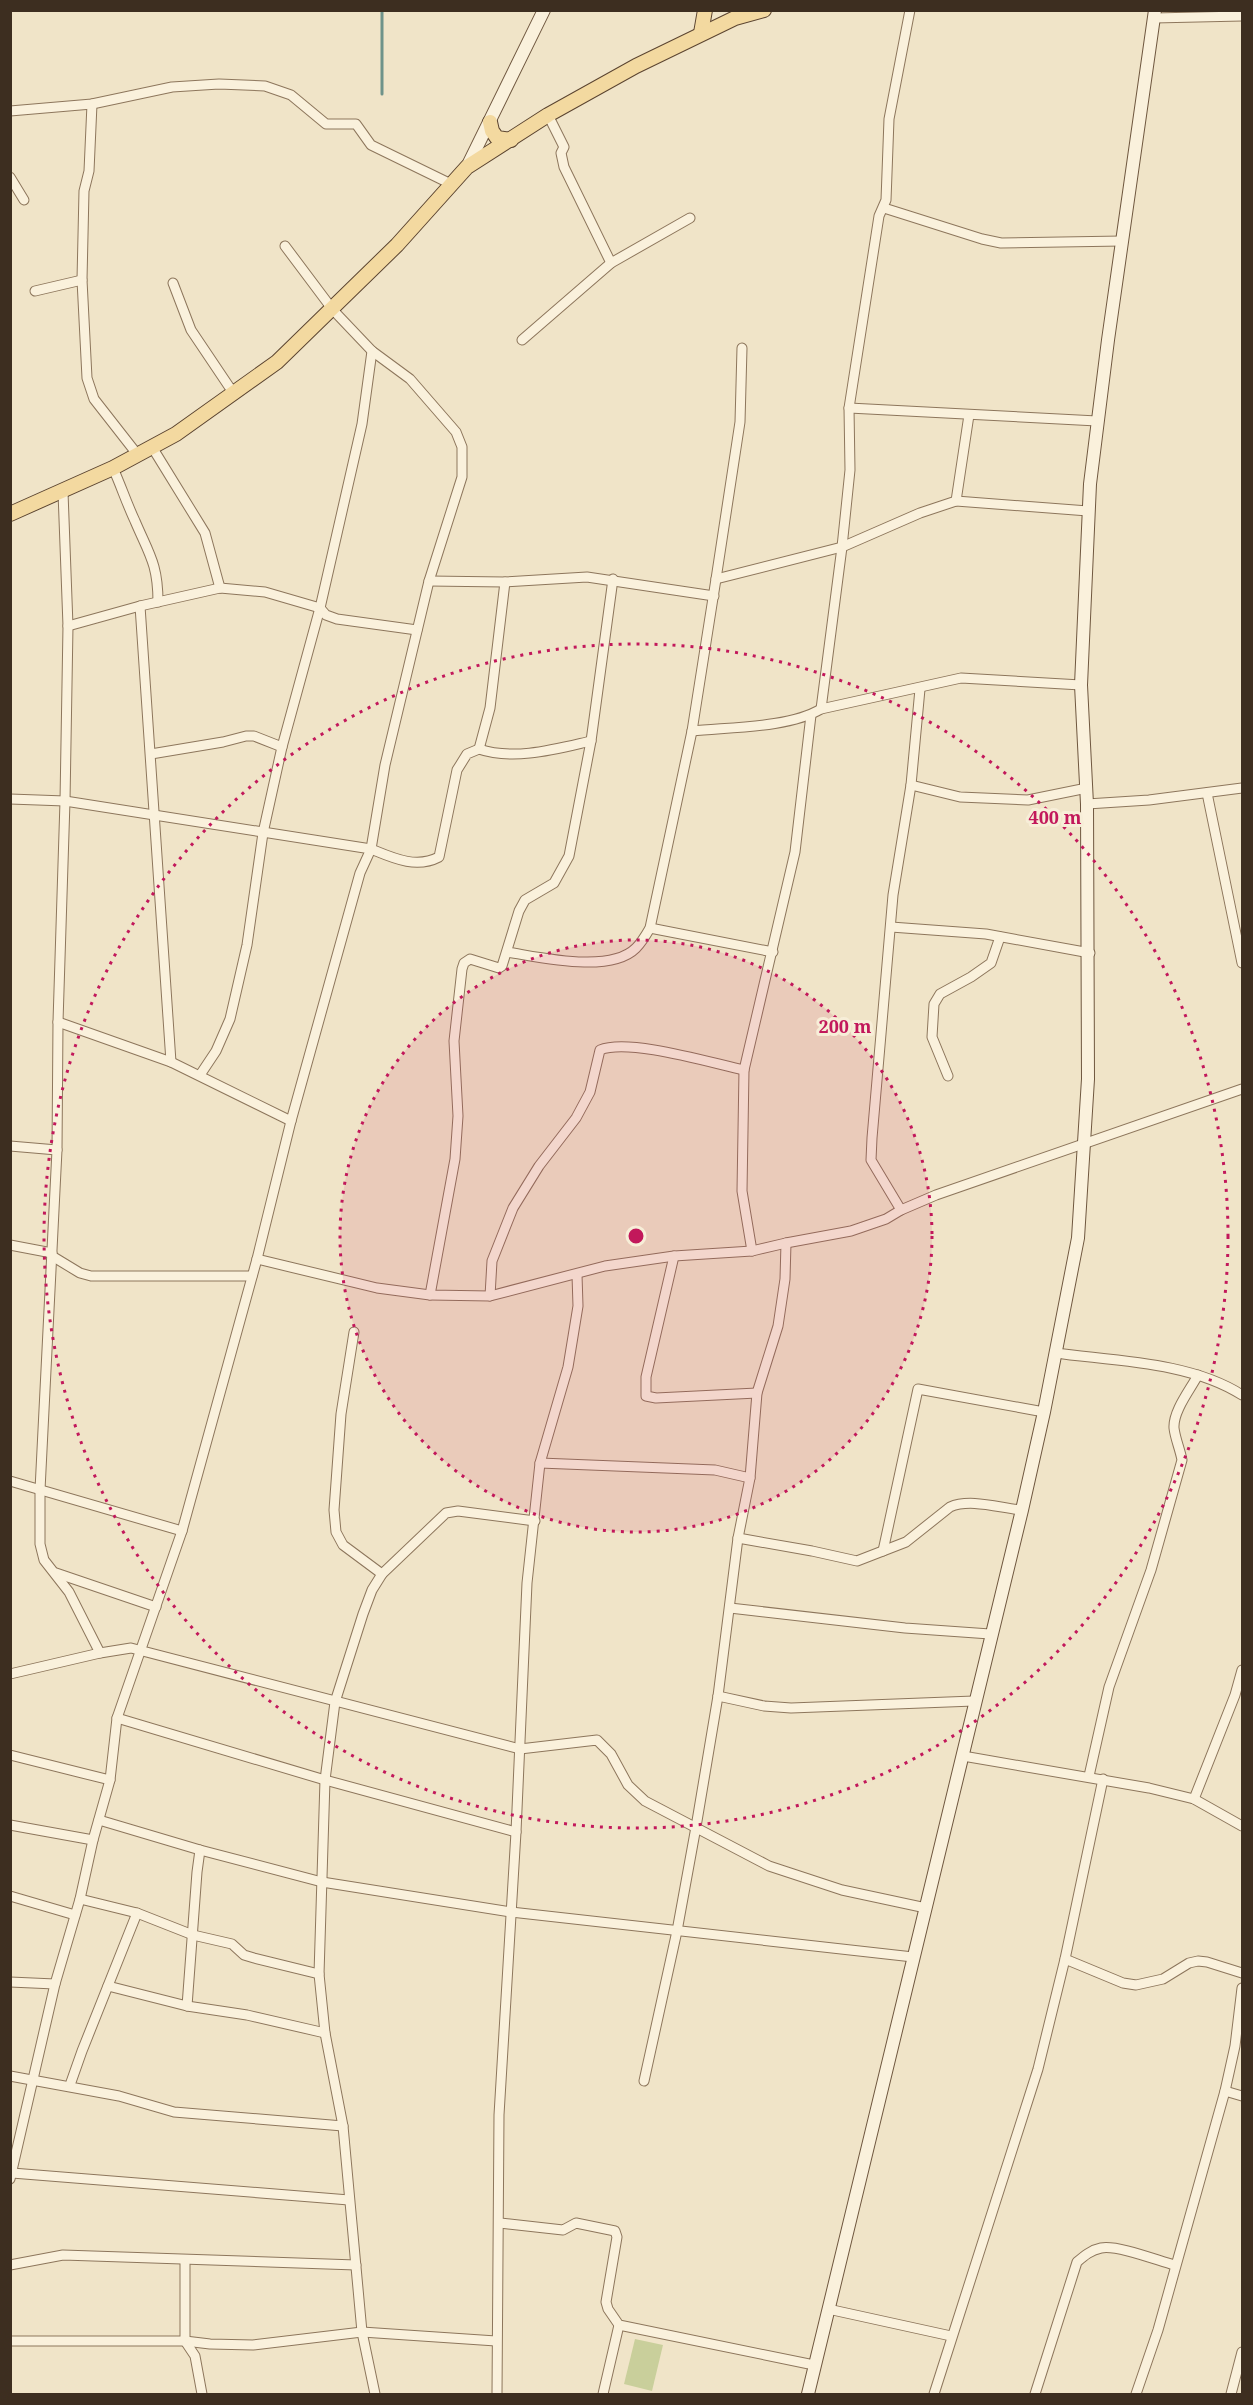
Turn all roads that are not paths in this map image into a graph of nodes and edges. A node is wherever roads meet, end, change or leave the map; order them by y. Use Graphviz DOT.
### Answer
graph roads {
  1 [pos="544,10"];
  2 [pos="705,10"];
  3 [pos="764,10"];
  4 [pos="910,10"];
  5 [pos="1154,14"];
  6 [pos="1242,16"];
  7 [pos="701,33"];
  8 [pos="92,104"];
  9 [pos="10,111"];
  10 [pos="548,115"];
  11 [pos="490,122"];
  12 [pos="511,140"];
  13 [pos="467,166"];
  14 [pos="10,177"];
  15 [pos="451,184"];
  16 [pos="24,200"];
  17 [pos="884,208"];
  18 [pos="690,218"];
  19 [pos="1122,241"];
  20 [pos="285,246"];
  21 [pos="611,263"];
  22 [pos="82,280"];
  23 [pos="172,283"];
  24 [pos="35,291"];
  25 [pos="333,310"];
  26 [pos="522,340"];
  27 [pos="742,348"];
  28 [pos="372,351"];
  29 [pos="234,394"];
  30 [pos="849,408"];
  31 [pos="969,415"];
  32 [pos="1098,421"];
  33 [pos="153,447"];
  34 [pos="136,454"];
  35 [pos="113,468"];
  36 [pos="63,492"];
  37 [pos="956,501"];
  38 [pos="1089,511"];
  39 [pos="10,514"];
  40 [pos="843,547"];
  41 [pos="613,579"];
  42 [pos="716,579"];
  43 [pos="429,580"];
  44 [pos="505,582"];
  45 [pos="220,588"];
  46 [pos="714,596"];
  47 [pos="158,602"];
  48 [pos="140,606"];
  49 [pos="320,608"];
  50 [pos="68,626"];
  51 [pos="417,630"];
  52 [pos="1081,685"];
  53 [pos="920,689"];
  54 [pos="821,709"];
  55 [pos="812,715"];
  56 [pos="692,731"];
  57 [pos="591,741"];
  58 [pos="282,747"];
  59 [pos="479,749"];
  60 [pos="151,754"];
  61 [pos="910,785"];
  62 [pos="1087,788"];
  63 [pos="1242,789"];
  64 [pos="1208,793"];
  65 [pos="10,798"];
  66 [pos="65,801"];
  67 [pos="1088,804"];
  68 [pos="153,815"];
  69 [pos="263,833"];
  70 [pos="371,849"];
  71 [pos="891,927"];
  72 [pos="650,928"];
  73 [pos="999,938"];
  74 [pos="507,952"];
  75 [pos="773,952"];
  76 [pos="1090,953"];
  77 [pos="1242,963"];
  78 [pos="58,1022"];
  79 [pos="171,1062"];
  80 [pos="744,1070"];
  81 [pos="201,1075"];
  82 [pos="948,1076"];
  83 [pos="1242,1089"];
  84 [pos="291,1121"];
  85 [pos="1085,1145"];
  86 [pos="10,1146"];
  87 [pos="57,1150"];
  88 [pos="901,1210"];
  89 [pos="786,1242"];
  90 [pos="10,1245"];
  91 [pos="752,1251"];
  92 [pos="52,1255"];
  93 [pos="674,1256"];
  94 [pos="257,1259"];
  95 [pos="577,1275"];
  96 [pos="252,1276"];
  97 [pos="430,1295"];
  98 [pos="490,1296"];
  99 [pos="354,1332"];
  100 [pos="1055,1353"];
  101 [pos="1198,1375"];
  102 [pos="757,1393"];
  103 [pos="1242,1395"];
  104 [pos="1044,1412"];
  105 [pos="540,1463"];
  106 [pos="750,1478"];
  107 [pos="10,1481"];
  108 [pos="40,1490"];
  109 [pos="1022,1510"];
  110 [pos="534,1521"];
  111 [pos="182,1531"];
  112 [pos="738,1538"];
  113 [pos="883,1551"];
  114 [pos="56,1573"];
  115 [pos="382,1574"];
  116 [pos="156,1607"];
  117 [pos="730,1608"];
  118 [pos="990,1634"];
  119 [pos="139,1650"];
  120 [pos="100,1653"];
  121 [pos="1242,1670"];
  122 [pos="10,1674"];
  123 [pos="718,1696"];
  124 [pos="974,1701"];
  125 [pos="335,1702"];
  126 [pos="117,1718"];
  127 [pos="520,1749"];
  128 [pos="10,1755"];
  129 [pos="963,1756"];
  130 [pos="1089,1776"];
  131 [pos="1103,1779"];
  132 [pos="110,1780"];
  133 [pos="325,1780"];
  134 [pos="1194,1800"];
  135 [pos="99,1820"];
  136 [pos="10,1825"];
  137 [pos="1242,1826"];
  138 [pos="696,1827"];
  139 [pos="516,1832"];
  140 [pos="93,1840"];
  141 [pos="201,1850"];
  142 [pos="322,1882"];
  143 [pos="10,1896"];
  144 [pos="80,1899"];
  145 [pos="926,1908"];
  146 [pos="512,1912"];
  147 [pos="137,1913"];
  148 [pos="75,1915"];
  149 [pos="677,1931"];
  150 [pos="193,1935"];
  151 [pos="913,1957"];
  152 [pos="1065,1959"];
  153 [pos="1242,1973"];
  154 [pos="319,1974"];
  155 [pos="10,1982"];
  156 [pos="55,1984"];
  157 [pos="108,1986"];
  158 [pos="1242,1988"];
  159 [pos="187,2006"];
  160 [pos="325,2033"];
  161 [pos="10,2076"];
  162 [pos="33,2079"];
  163 [pos="644,2081"];
  164 [pos="70,2085"];
  165 [pos="1225,2091"];
  166 [pos="1242,2096"];
  167 [pos="343,2126"];
  168 [pos="11,2176"];
  169 [pos="349,2200"];
  170 [pos="500,2223"];
  171 [pos="185,2260"];
  172 [pos="10,2265"];
  173 [pos="356,2265"];
  174 [pos="1174,2265"];
  175 [pos="828,2309"];
  176 [pos="619,2325"];
  177 [pos="362,2331"];
  178 [pos="951,2336"];
  179 [pos="496,2340"];
  180 [pos="10,2341"];
  181 [pos="185,2341"];
  182 [pos="1242,2352"];
  183 [pos="814,2365"];
  184 [pos="202,2394"];
  185 [pos="375,2394"];
  186 [pos="497,2394"];
  187 [pos="603,2394"];
  188 [pos="808,2394"];
  189 [pos="934,2394"];
  190 [pos="1035,2394"];
  191 [pos="1136,2394"];
  192 [pos="1231,2394"];
  1 -- 11 [label="street"];
  2 -- 7 [label="main road"];
  3 -- 7 [label="main road"];
  4 -- 17 [label="street"];
  5 -- 6 [label="street"];
  5 -- 19 [label="street"];
  7 -- 10 [label="main road"];
  8 -- 9 [label="street"];
  8 -- 15 [label="street"];
  8 -- 22 [label="street"];
  10 -- 12 [label="main road"];
  10 -- 21 [label="street"];
  11 -- 12 [label="main road"];
  11 -- 13 [label="street"];
  12 -- 13 [label="main road"];
  13 -- 15 [label="main road"];
  14 -- 16 [label="street"];
  15 -- 25 [label="main road"];
  17 -- 19 [label="street"];
  17 -- 30 [label="street"];
  18 -- 21 [label="street"];
  19 -- 32 [label="street"];
  20 -- 25 [label="street"];
  21 -- 26 [label="street"];
  22 -- 24 [label="street"];
  22 -- 34 [label="street"];
  23 -- 29 [label="street"];
  25 -- 28 [label="street"];
  25 -- 29 [label="main road"];
  27 -- 42 [label="street"];
  28 -- 43 [label="street"];
  28 -- 49 [label="street"];
  29 -- 33 [label="main road"];
  30 -- 31 [label="street"];
  30 -- 40 [label="street"];
  31 -- 32 [label="street"];
  31 -- 37 [label="street"];
  32 -- 38 [label="street"];
  33 -- 34 [label="main road"];
  33 -- 45 [label="street"];
  34 -- 35 [label="main road"];
  35 -- 36 [label="main road"];
  35 -- 47 [label="street"];
  36 -- 39 [label="main road"];
  36 -- 50 [label="street"];
  37 -- 38 [label="street"];
  37 -- 40 [label="street"];
  38 -- 52 [label="street"];
  40 -- 42 [label="street"];
  40 -- 54 [label="street"];
  41 -- 44 [label="street"];
  41 -- 46 [label="street"];
  41 -- 57 [label="street"];
  42 -- 46 [label="street"];
  43 -- 44 [label="street"];
  43 -- 51 [label="street"];
  44 -- 59 [label="street"];
  45 -- 47 [label="street"];
  45 -- 49 [label="street"];
  46 -- 56 [label="street"];
  47 -- 48 [label="street"];
  48 -- 50 [label="street"];
  48 -- 60 [label="street"];
  49 -- 51 [label="street"];
  49 -- 58 [label="street"];
  50 -- 66 [label="street"];
  51 -- 70 [label="street"];
  52 -- 53 [label="street"];
  52 -- 62 [label="street"];
  53 -- 54 [label="street"];
  53 -- 61 [label="street"];
  54 -- 55 [label="street"];
  55 -- 56 [label="street"];
  55 -- 75 [label="street"];
  56 -- 72 [label="street"];
  57 -- 59 [label="street"];
  57 -- 74 [label="street"];
  58 -- 60 [label="street"];
  58 -- 69 [label="street"];
  59 -- 70 [label="street"];
  60 -- 68 [label="street"];
  61 -- 62 [label="street"];
  61 -- 71 [label="street"];
  62 -- 67 [label="street"];
  63 -- 64 [label="street"];
  64 -- 67 [label="street"];
  64 -- 77 [label="street"];
  65 -- 66 [label="street"];
  66 -- 68 [label="street"];
  66 -- 78 [label="street"];
  67 -- 76 [label="street"];
  68 -- 69 [label="street"];
  68 -- 79 [label="street"];
  69 -- 70 [label="street"];
  69 -- 81 [label="street"];
  70 -- 84 [label="street"];
  71 -- 73 [label="street"];
  71 -- 88 [label="street"];
  72 -- 74 [label="street"];
  72 -- 75 [label="street"];
  73 -- 76 [label="street"];
  73 -- 82 [label="street"];
  74 -- 97 [label="street"];
  75 -- 80 [label="street"];
  76 -- 85 [label="street"];
  78 -- 79 [label="street"];
  78 -- 87 [label="street"];
  79 -- 81 [label="street"];
  80 -- 91 [label="street"];
  80 -- 98 [label="street"];
  81 -- 84 [label="street"];
  83 -- 85 [label="street"];
  84 -- 94 [label="street"];
  85 -- 88 [label="street"];
  85 -- 100 [label="street"];
  86 -- 87 [label="street"];
  87 -- 92 [label="street"];
  88 -- 89 [label="street"];
  89 -- 91 [label="street"];
  89 -- 102 [label="street"];
  90 -- 92 [label="street"];
  91 -- 93 [label="street"];
  92 -- 96 [label="street"];
  92 -- 108 [label="street"];
  93 -- 95 [label="street"];
  93 -- 102 [label="street"];
  94 -- 96 [label="street"];
  94 -- 97 [label="street"];
  95 -- 98 [label="street"];
  95 -- 105 [label="street"];
  96 -- 111 [label="street"];
  97 -- 98 [label="street"];
  99 -- 115 [label="street"];
  100 -- 101 [label="street"];
  100 -- 104 [label="street"];
  101 -- 103 [label="street"];
  101 -- 130 [label="street"];
  102 -- 106 [label="street"];
  104 -- 109 [label="street"];
  104 -- 113 [label="street"];
  105 -- 106 [label="street"];
  105 -- 110 [label="street"];
  106 -- 112 [label="street"];
  107 -- 108 [label="street"];
  108 -- 111 [label="street"];
  108 -- 114 [label="street"];
  109 -- 113 [label="street"];
  109 -- 118 [label="street"];
  110 -- 115 [label="street"];
  110 -- 127 [label="street"];
  111 -- 116 [label="street"];
  112 -- 113 [label="street"];
  112 -- 117 [label="street"];
  114 -- 116 [label="street"];
  114 -- 120 [label="street"];
  115 -- 125 [label="street"];
  116 -- 119 [label="street"];
  117 -- 118 [label="street"];
  117 -- 123 [label="street"];
  118 -- 124 [label="street"];
  119 -- 120 [label="street"];
  119 -- 125 [label="street"];
  119 -- 126 [label="street"];
  120 -- 122 [label="street"];
  121 -- 134 [label="street"];
  123 -- 124 [label="street"];
  123 -- 138 [label="street"];
  124 -- 129 [label="street"];
  125 -- 127 [label="street"];
  125 -- 133 [label="street"];
  126 -- 132 [label="street"];
  126 -- 133 [label="street"];
  127 -- 138 [label="street"];
  127 -- 139 [label="street"];
  128 -- 132 [label="street"];
  129 -- 130 [label="street"];
  129 -- 145 [label="street"];
  130 -- 131 [label="street"];
  131 -- 134 [label="street"];
  131 -- 152 [label="street"];
  132 -- 135 [label="street"];
  133 -- 139 [label="street"];
  133 -- 142 [label="street"];
  134 -- 137 [label="street"];
  135 -- 140 [label="street"];
  135 -- 141 [label="street"];
  136 -- 140 [label="street"];
  138 -- 145 [label="street"];
  138 -- 149 [label="street"];
  139 -- 146 [label="street"];
  140 -- 144 [label="street"];
  141 -- 142 [label="street"];
  141 -- 150 [label="street"];
  142 -- 146 [label="street"];
  142 -- 154 [label="street"];
  143 -- 148 [label="street"];
  144 -- 147 [label="street"];
  144 -- 148 [label="street"];
  145 -- 151 [label="street"];
  146 -- 149 [label="street"];
  146 -- 170 [label="street"];
  147 -- 150 [label="street"];
  147 -- 157 [label="street"];
  148 -- 156 [label="street"];
  149 -- 151 [label="street"];
  149 -- 163 [label="street"];
  150 -- 154 [label="street"];
  150 -- 159 [label="street"];
  151 -- 175 [label="street"];
  152 -- 153 [label="street"];
  152 -- 178 [label="street"];
  154 -- 160 [label="street"];
  155 -- 156 [label="street"];
  156 -- 162 [label="street"];
  157 -- 159 [label="street"];
  157 -- 164 [label="street"];
  158 -- 165 [label="street"];
  159 -- 160 [label="street"];
  160 -- 167 [label="street"];
  161 -- 162 [label="street"];
  162 -- 164 [label="street"];
  162 -- 168 [label="street"];
  164 -- 167 [label="street"];
  165 -- 166 [label="street"];
  165 -- 174 [label="street"];
  167 -- 169 [label="street"];
  168 -- 169 [label="street"];
  169 -- 173 [label="street"];
  170 -- 176 [label="street"];
  170 -- 179 [label="street"];
  171 -- 172 [label="street"];
  171 -- 173 [label="street"];
  171 -- 181 [label="street"];
  173 -- 177 [label="street"];
  174 -- 190 [label="street"];
  174 -- 191 [label="street"];
  175 -- 178 [label="street"];
  175 -- 183 [label="street"];
  176 -- 183 [label="street"];
  176 -- 187 [label="street"];
  177 -- 179 [label="street"];
  177 -- 181 [label="street"];
  177 -- 185 [label="street"];
  178 -- 189 [label="street"];
  179 -- 186 [label="street"];
  180 -- 181 [label="street"];
  181 -- 184 [label="street"];
  182 -- 192 [label="street"];
  183 -- 188 [label="street"];
}
